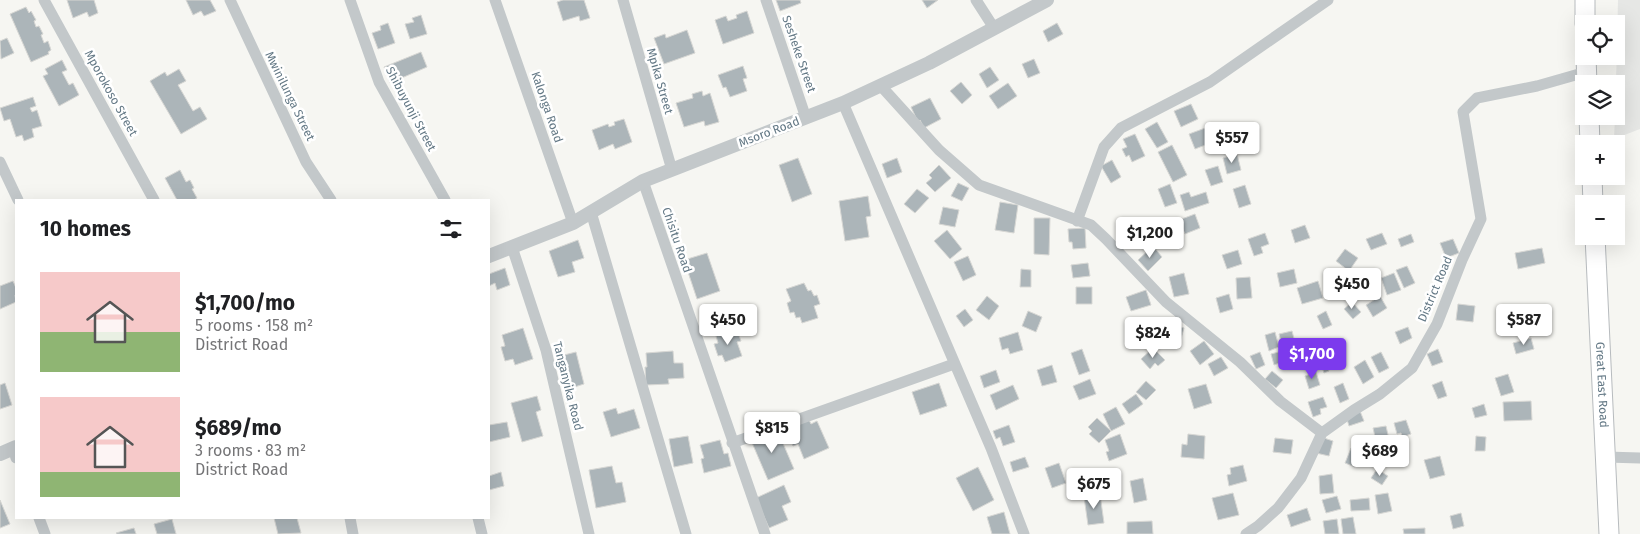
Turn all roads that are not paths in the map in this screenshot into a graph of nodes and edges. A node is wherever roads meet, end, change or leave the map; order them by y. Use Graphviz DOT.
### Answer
graph roads {
  1 [pos="44,0"];
  2 [pos="230,0"];
  3 [pos="350,0"];
  4 [pos="496,0"];
  5 [pos="622,0"];
  6 [pos="766,0"];
  7 [pos="976,0"];
  8 [pos="1047,0"];
  9 [pos="1328,0"];
  10 [pos="1585,0"];
  11 [pos="1585,15"];
  12 [pos="994,28"];
  13 [pos="1586,71"];
  14 [pos="881,86"];
  15 [pos="843,103"];
  16 [pos="806,118"];
  17 [pos="0,162"];
  18 [pos="672,170"];
  19 [pos="643,181"];
  20 [pos="18,199"];
  21 [pos="153,199"];
  22 [pos="330,199"];
  23 [pos="444,199"];
  24 [pos="591,212"];
  25 [pos="1077,221"];
  26 [pos="572,223"];
  27 [pos="1595,245"];
  28 [pos="512,247"];
  29 [pos="490,256"];
  30 [pos="954,364"];
  31 [pos="1322,433"];
  32 [pos="732,443"];
  33 [pos="1606,456"];
  34 [pos="1640,458"];
  35 [pos="39,519"];
  36 [pos="350,519"];
  37 [pos="478,519"];
  38 [pos="45,534"];
  39 [pos="353,534"];
  40 [pos="482,534"];
  41 [pos="589,534"];
  42 [pos="686,534"];
  43 [pos="764,534"];
  44 [pos="1024,534"];
  45 [pos="1246,534"];
  46 [pos="1609,534"];
  1 -- 21 [label="street, Mporokoso Street"];
  2 -- 22 [label="street, Mwinilunga Street"];
  3 -- 23 [label="street, Shibuyunji Street"];
  4 -- 26 [label="street, Kalonga Road"];
  5 -- 18 [label="street, Mpika Street"];
  6 -- 16 [label="street, Sesheke Street"];
  7 -- 12 [label="street"];
  8 -- 12 [label="street, Msoro Road"];
  9 -- 25 [label="street"];
  10 -- 11 [label="highway"];
  12 -- 14 [label="street, Msoro Road"];
  13 -- 31 [label="street, District Road"];
  14 -- 15 [label="street, Msoro Road"];
  14 -- 25 [label="street"];
  15 -- 16 [label="street, Msoro Road"];
  15 -- 30 [label="street"];
  16 -- 18 [label="street, Msoro Road"];
  17 -- 20 [label="street"];
  18 -- 19 [label="street, Msoro Road"];
  19 -- 24 [label="street, Msoro Road"];
  19 -- 32 [label="street, Chisitu Road"];
  24 -- 26 [label="street, Msoro Road"];
  24 -- 42 [label="street"];
  25 -- 31 [label="street"];
  26 -- 28 [label="street, Msoro Road"];
  27 -- 33 [label="highway, Great East Road"];
  28 -- 29 [label="street, Msoro Road"];
  28 -- 41 [label="street, Tanganyika Road"];
  30 -- 32 [label="street"];
  30 -- 44 [label="street"];
  31 -- 45 [label="street, District Road"];
  32 -- 43 [label="street, Chisitu Road"];
  33 -- 34 [label="street"];
  33 -- 46 [label="highway, Great East Road"];
  35 -- 38 [label="street"];
  36 -- 39 [label="street"];
  37 -- 40 [label="street"];
}
